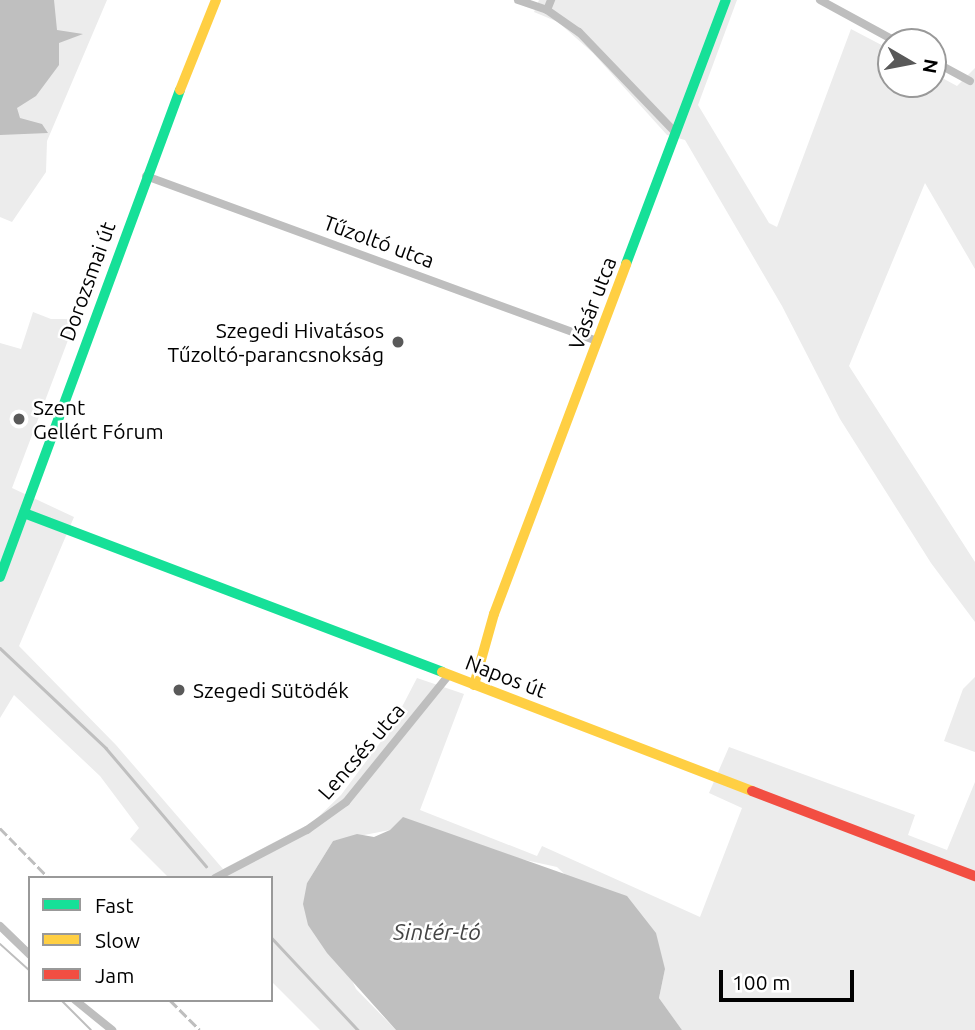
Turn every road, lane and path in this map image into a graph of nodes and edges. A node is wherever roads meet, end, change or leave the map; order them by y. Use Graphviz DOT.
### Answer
graph roads {
  1 [pos="216,0"];
  2 [pos="518,0"];
  3 [pos="551,0"];
  4 [pos="726,0"];
  5 [pos="820,0"];
  6 [pos="547,10"];
  7 [pos="877,31"];
  8 [pos="947,69"];
  9 [pos="970,81"];
  10 [pos="676,133"];
  11 [pos="146,176"];
  12 [pos="598,341"];
  13 [pos="24,513"];
  14 [pos="0,577"];
  15 [pos="449,675"];
  16 [pos="474,685"];
  17 [pos="219,876"];
  18 [pos="975,876"];
  19 [pos="0,926"];
  20 [pos="28,953"];
  21 [pos="77,1002"];
  22 [pos="112,1030"];
  1 -- 11 [label="street, Dorozsmai út"];
  2 -- 6 [label="street"];
  3 -- 6 [label="street"];
  4 -- 10 [label="street, Vásár utca"];
  5 -- 7 [label="street"];
  6 -- 10 [label="street"];
  8 -- 9 [label="street"];
  10 -- 12 [label="street, Vásár utca"];
  11 -- 12 [label="street, Tűzoltó utca"];
  11 -- 13 [label="street, Dorozsmai út"];
  12 -- 16 [label="street, Vásár utca"];
  13 -- 14 [label="street, Dorozsmai út"];
  13 -- 15 [label="street, Napos út"];
  15 -- 16 [label="street, Napos út"];
  15 -- 17 [label="street, Lencsés utca"];
  16 -- 18 [label="street, Napos út"];
  19 -- 20 [label="street"];
  21 -- 22 [label="street"];
}
